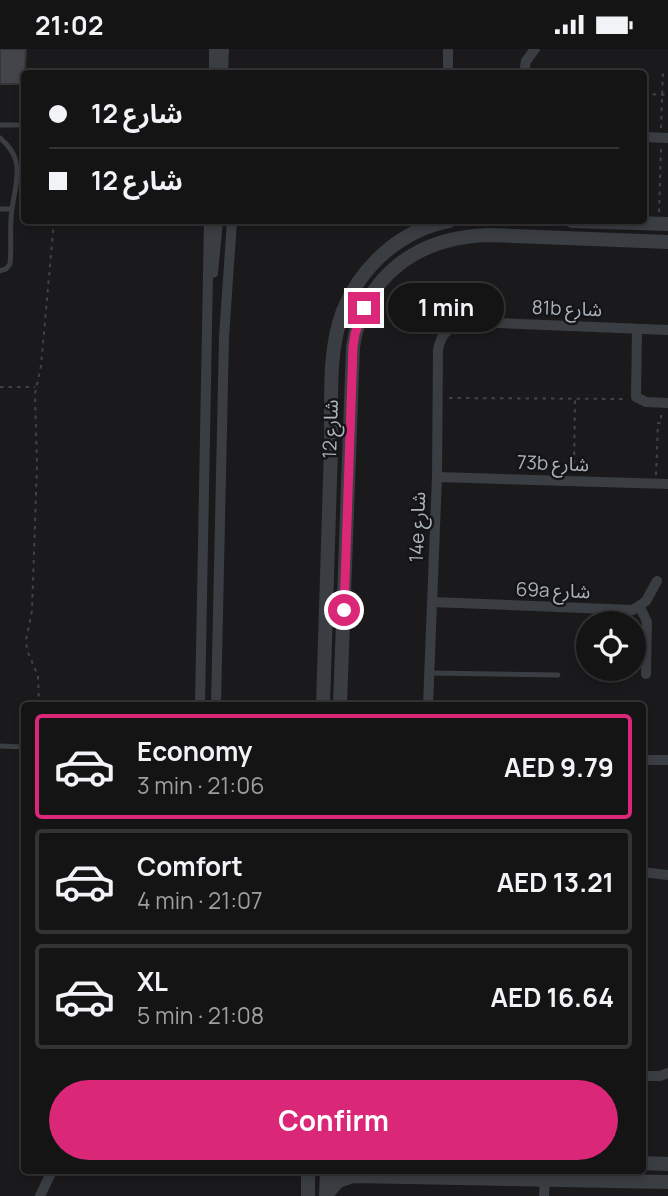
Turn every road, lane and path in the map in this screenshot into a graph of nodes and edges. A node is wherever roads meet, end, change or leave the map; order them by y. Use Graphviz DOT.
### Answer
graph roads {
  1 [pos="214,49"];
  2 [pos="224,49"];
  3 [pos="448,49"];
  4 [pos="535,49"];
  5 [pos="214,70"];
  6 [pos="223,70"];
  7 [pos="447,70"];
  8 [pos="524,70"];
  9 [pos="647,94"];
  10 [pos="668,95"];
  11 [pos="0,125"];
  12 [pos="21,125"];
  13 [pos="647,137"];
  14 [pos="0,138"];
  15 [pos="668,138"];
  16 [pos="0,209"];
  17 [pos="12,209"];
  18 [pos="647,223"];
  19 [pos="54,224"];
  20 [pos="209,224"];
  21 [pos="218,224"];
  22 [pos="232,224"];
  23 [pos="432,224"];
  24 [pos="668,224"];
  25 [pos="668,242"];
  26 [pos="0,271"];
  27 [pos="208,304"];
  28 [pos="637,329"];
  29 [pos="668,330"];
  30 [pos="438,350"];
  31 [pos="0,387"];
  32 [pos="36,387"];
  33 [pos="437,398"];
  34 [pos="575,399"];
  35 [pos="639,400"];
  36 [pos="665,403"];
  37 [pos="436,477"];
  38 [pos="574,481"];
  39 [pos="656,484"];
  40 [pos="668,484"];
  41 [pos="329,517"];
  42 [pos="345,570"];
  43 [pos="657,580"];
  44 [pos="432,602"];
  45 [pos="640,607"];
  46 [pos="643,611"];
  47 [pos="326,618"];
  48 [pos="646,618"];
  49 [pos="430,673"];
  50 [pos="646,674"];
  51 [pos="558,675"];
  52 [pos="340,689"];
  53 [pos="38,702"];
  54 [pos="200,702"];
  55 [pos="216,702"];
  56 [pos="323,702"];
  57 [pos="340,702"];
  58 [pos="428,702"];
  59 [pos="0,746"];
  60 [pos="21,747"];
  61 [pos="646,760"];
  62 [pos="668,760"];
  63 [pos="646,872"];
  64 [pos="668,875"];
  65 [pos="668,1073"];
  66 [pos="646,1076"];
  67 [pos="646,1163"];
  68 [pos="668,1164"];
  69 [pos="51,1174"];
  70 [pos="309,1174"];
  71 [pos="327,1174"];
  72 [pos="545,1178"];
  73 [pos="668,1182"];
  74 [pos="326,1195"];
  75 [pos="40,1196"];
  76 [pos="308,1196"];
  77 [pos="544,1196"];
  1 -- 5 [label="street"];
  2 -- 6 [label="street"];
  3 -- 7 [label="street"];
  4 -- 8 [label="street"];
  9 -- 10 [label="path"];
  11 -- 12 [label="lane"];
  13 -- 15 [label="street"];
  14 -- 17 [label="lane"];
  16 -- 17 [label="lane"];
  17 -- 26 [label="lane"];
  18 -- 24 [label="street"];
  19 -- 32 [label="path"];
  20 -- 27 [label="street"];
  21 -- 27 [label="street"];
  22 -- 55 [label="street"];
  23 -- 41 [label="street, شارع 12"];
  25 -- 42 [label="street, شارع 12"];
  27 -- 54 [label="street"];
  28 -- 29 [label="street, 81b شارع"];
  28 -- 30 [label="street, 81b شارع"];
  28 -- 35 [label="street"];
  30 -- 33 [label="street, 14e شارع"];
  31 -- 32 [label="path"];
  32 -- 53 [label="path"];
  33 -- 34 [label="path"];
  33 -- 37 [label="street, 14e شارع"];
  34 -- 35 [label="path"];
  34 -- 38 [label="path"];
  35 -- 36 [label="street"];
  36 -- 39 [label="path"];
  37 -- 38 [label="street, 73b شارع"];
  37 -- 44 [label="street, 14e شارع"];
  38 -- 39 [label="street, 73b شارع"];
  39 -- 40 [label="street, 73b شارع"];
  41 -- 42 [label="street"];
  41 -- 47 [label="street, شارع 12"];
  42 -- 52 [label="street, شارع 12"];
  43 -- 45 [label="street"];
  44 -- 45 [label="street, 69a شارع"];
  44 -- 49 [label="street, 14e شارع"];
  45 -- 46 [label="street"];
  47 -- 52 [label="street"];
  47 -- 56 [label="street, شارع 12"];
  48 -- 50 [label="street"];
  49 -- 51 [label="lane"];
  49 -- 58 [label="street, 14e شارع"];
  52 -- 57 [label="street, شارع 12"];
  59 -- 60 [label="lane"];
  61 -- 62 [label="street"];
  63 -- 64 [label="street"];
  65 -- 66 [label="street"];
  67 -- 68 [label="street"];
  69 -- 75 [label="street"];
  70 -- 76 [label="street"];
  71 -- 74 [label="street"];
  72 -- 73 [label="street"];
  72 -- 74 [label="street"];
  72 -- 77 [label="street"];
}
